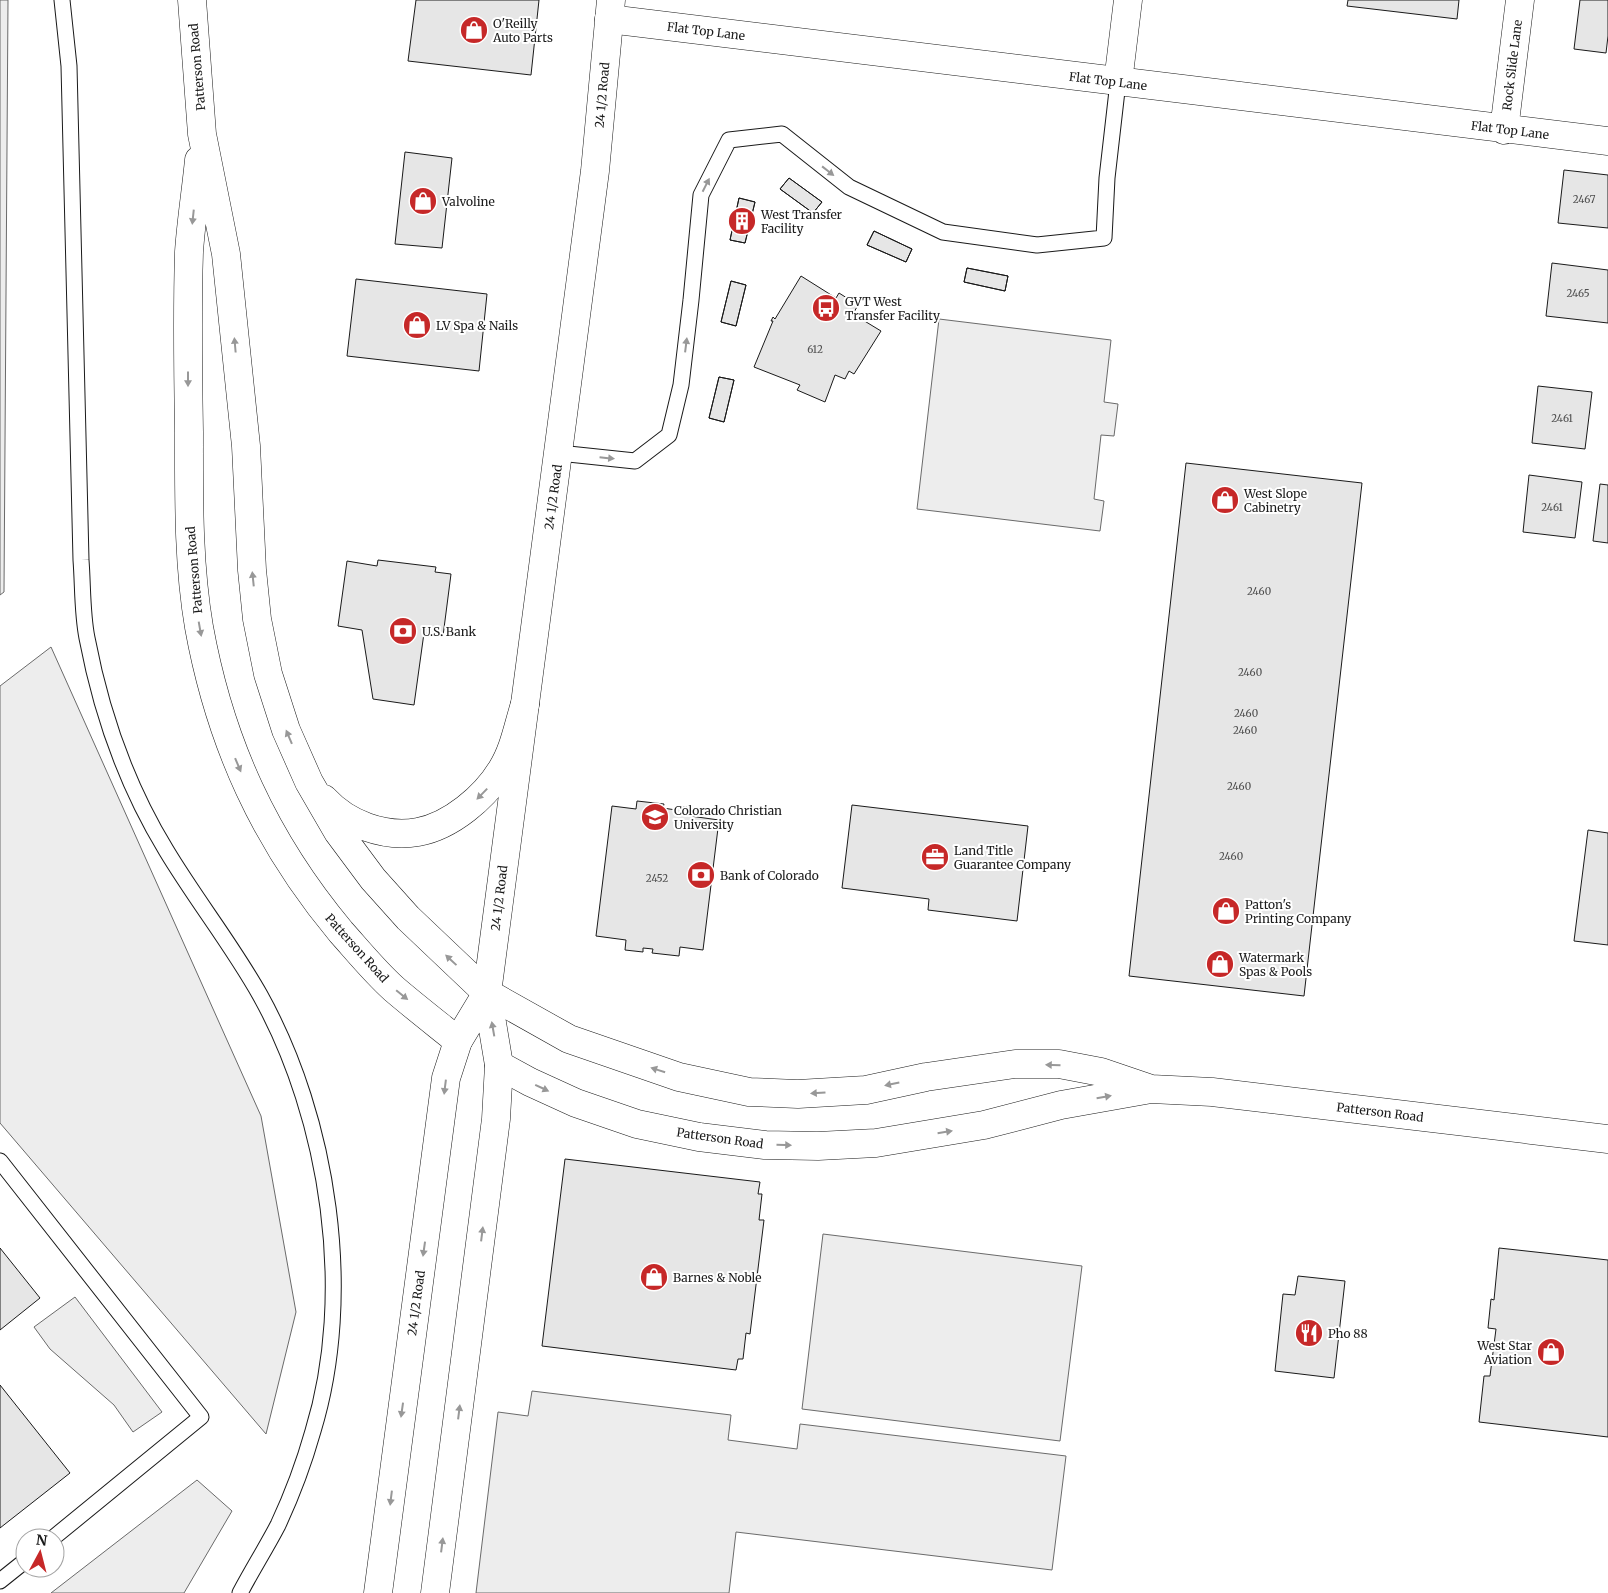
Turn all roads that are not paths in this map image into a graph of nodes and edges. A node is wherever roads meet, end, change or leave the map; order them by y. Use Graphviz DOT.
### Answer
graph roads {
  1 [pos="62,0"];
  2 [pos="192,0"];
  3 [pos="1128,0"];
  4 [pos="1520,0"];
  5 [pos="610,10"];
  6 [pos="1118,82"];
  7 [pos="1504,130"];
  8 [pos="202,134"];
  9 [pos="1608,141"];
  10 [pos="559,453"];
  11 [pos="525,704"];
  12 [pos="309,782"];
  13 [pos="487,993"];
  14 [pos="458,1041"];
  15 [pos="499,1065"];
  16 [pos="1151,1089"];
  17 [pos="1608,1139"];
  18 [pos="0,1161"];
  19 [pos="65,1528"];
  20 [pos="15,1569"];
  21 [pos="0,1581"];
  22 [pos="240,1593"];
  23 [pos="378,1593"];
  24 [pos="436,1593"];
  1 -- 22 [label="lane"];
  2 -- 8 [label="main road, Patterson Road"];
  3 -- 6 [label="main road"];
  4 -- 7 [label="main road, Rock Slide Lane"];
  5 -- 6 [label="main road, Flat Top Lane"];
  5 -- 10 [label="main road, 24 1/2 Road"];
  6 -- 7 [label="main road, Flat Top Lane"];
  10 -- 6 [label="lane, one-way"];
  7 -- 9 [label="main road, Flat Top Lane"];
  12 -- 8 [label="main road, Patterson Road, one-way"];
  8 -- 14 [label="main road, Patterson Road, one-way"];
  10 -- 11 [label="main road, 24 1/2 Road"];
  11 -- 12 [label="main road, one-way"];
  11 -- 13 [label="main road, 24 1/2 Road"];
  13 -- 12 [label="main road, Patterson Road, one-way"];
  13 -- 14 [label="main road, 24 1/2 Road"];
  15 -- 13 [label="main road, 24 1/2 Road, one-way"];
  16 -- 13 [label="main road, Patterson Road, one-way"];
  14 -- 15 [label="main road, Patterson Road"];
  14 -- 23 [label="main road, 24 1/2 Road, one-way"];
  15 -- 16 [label="main road, Patterson Road, one-way"];
  24 -- 15 [label="main road, 24 1/2 Road, one-way"];
  16 -- 17 [label="main road, Patterson Road"];
  18 -- 19 [label="lane"];
  20 -- 21 [label="lane"];
}
